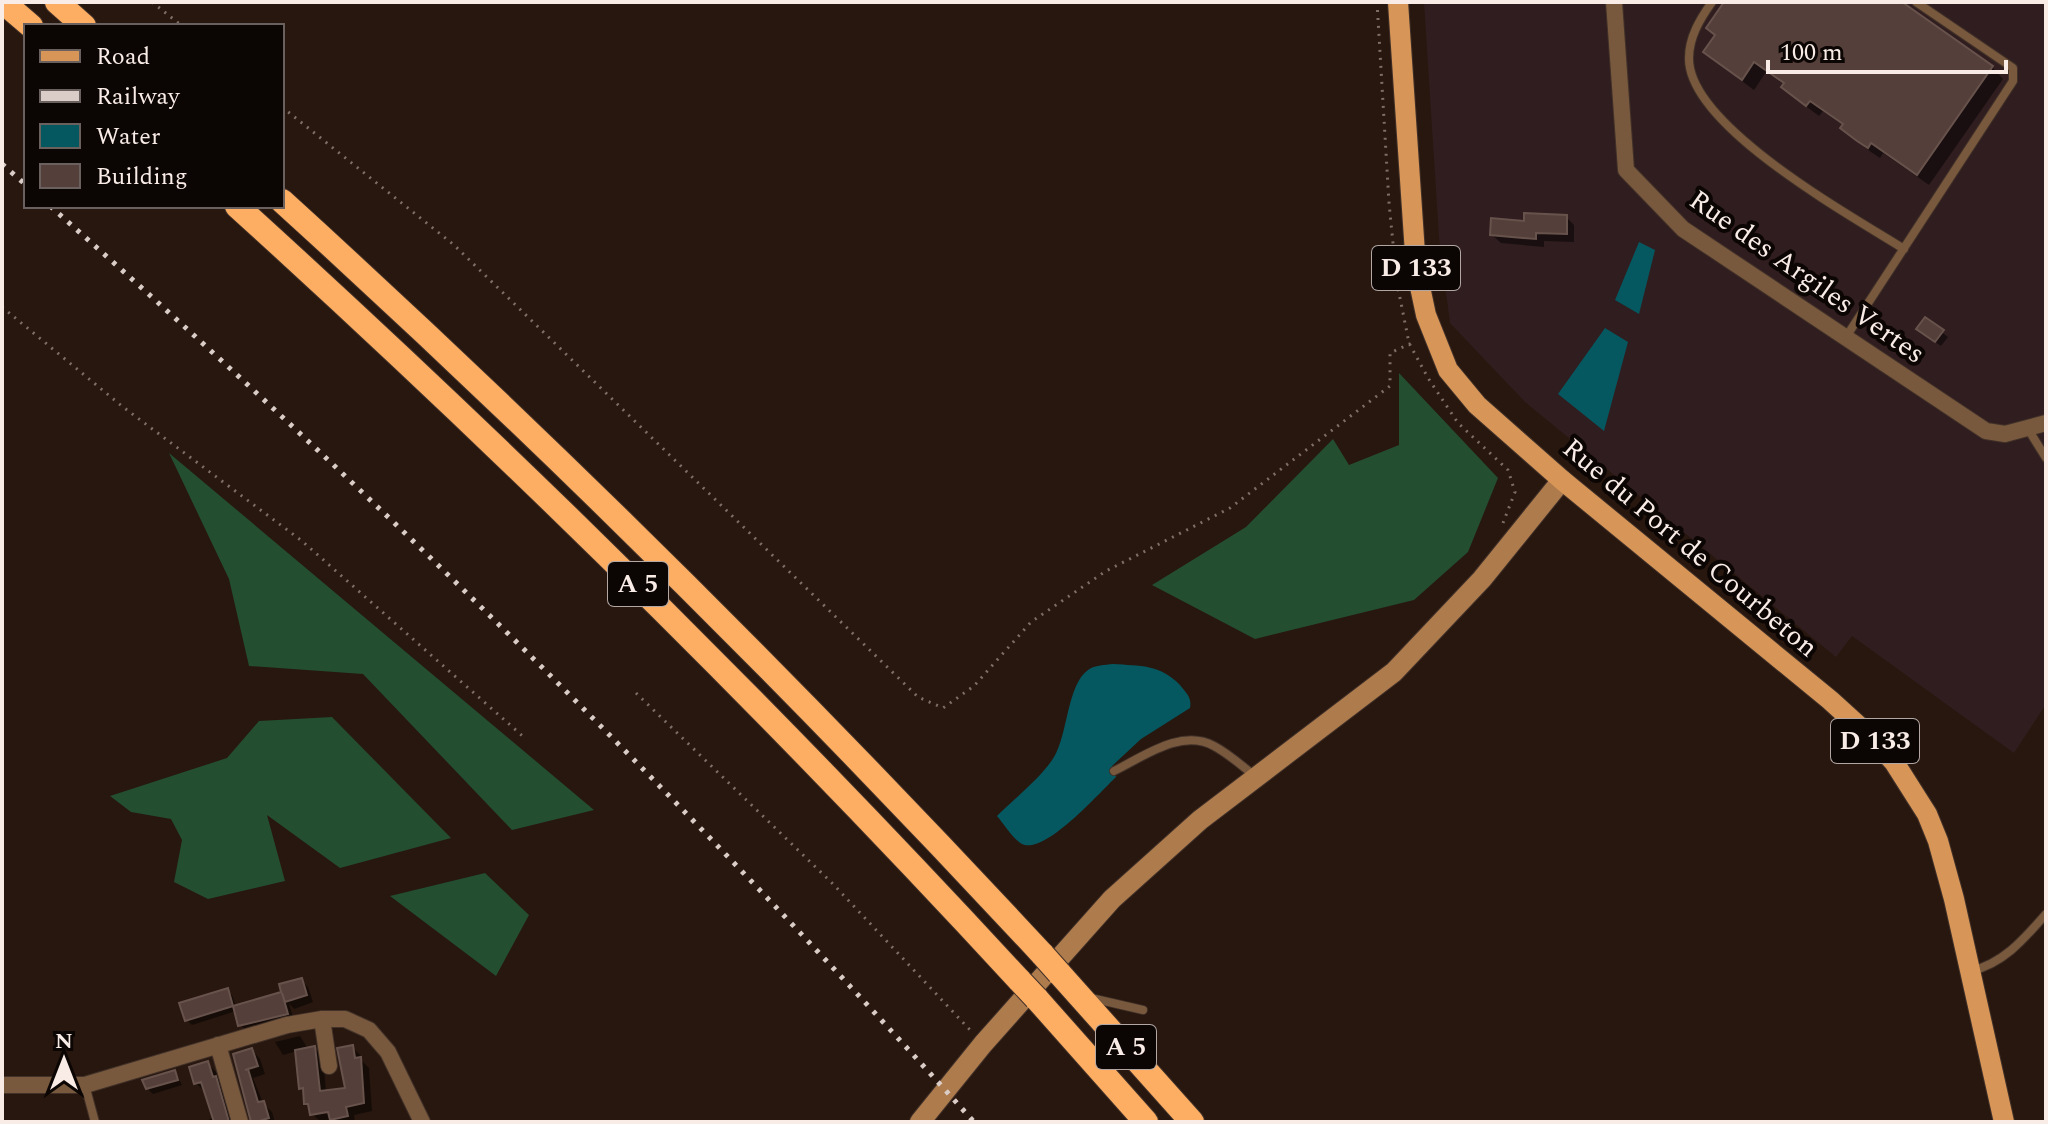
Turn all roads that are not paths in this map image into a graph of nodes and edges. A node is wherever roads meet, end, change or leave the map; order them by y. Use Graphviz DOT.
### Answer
graph roads {
  1 [pos="3,2"];
  2 [pos="57,2"];
  3 [pos="1398,2"];
  4 [pos="1614,2"];
  5 [pos="1712,2"];
  6 [pos="1916,2"];
  7 [pos="29,24"];
  8 [pos="82,24"];
  9 [pos="284,203"];
  10 [pos="239,208"];
  11 [pos="1904,249"];
  12 [pos="1846,338"];
  13 [pos="2046,423"];
  14 [pos="2027,428"];
  15 [pos="2046,458"];
  16 [pos="1562,480"];
  17 [pos="1114,771"];
  18 [pos="1256,777"];
  19 [pos="2046,914"];
  20 [pos="1970,971"];
  21 [pos="1079,995"];
  22 [pos="1143,1010"];
  23 [pos="322,1019"];
  24 [pos="218,1045"];
  25 [pos="329,1066"];
  26 [pos="2,1085"];
  27 [pos="85,1085"];
  28 [pos="95,1122"];
  29 [pos="240,1122"];
  30 [pos="422,1122"];
  31 [pos="920,1122"];
  32 [pos="1146,1122"];
  33 [pos="1192,1122"];
  34 [pos="2004,1122"];
  1 -- 7 [label="highway"];
  2 -- 8 [label="highway"];
  3 -- 16 [label="main road, Rue du Port de Courbeton / D 133"];
  4 -- 12 [label="street, Rue des Argiles Vertes"];
  5 -- 11 [label="lane"];
  6 -- 11 [label="lane"];
  9 -- 21 [label="highway, A 5"];
  10 -- 32 [label="highway, A 5"];
  11 -- 12 [label="lane"];
  12 -- 14 [label="street, Rue des Argiles Vertes"];
  13 -- 14 [label="street"];
  14 -- 15 [label="lane"];
  16 -- 18 [label="street"];
  16 -- 20 [label="main road, Rue du Port de Courbeton / D 133"];
  17 -- 18 [label="lane"];
  18 -- 31 [label="street"];
  19 -- 20 [label="lane"];
  20 -- 34 [label="main road, Rue du Port de Courbeton / D 133"];
  21 -- 22 [label="lane"];
  21 -- 33 [label="highway, A 5"];
  23 -- 24 [label="street"];
  23 -- 25 [label="street"];
  23 -- 30 [label="street"];
  24 -- 27 [label="street"];
  24 -- 29 [label="street"];
  26 -- 27 [label="street"];
  27 -- 28 [label="lane"];
}
